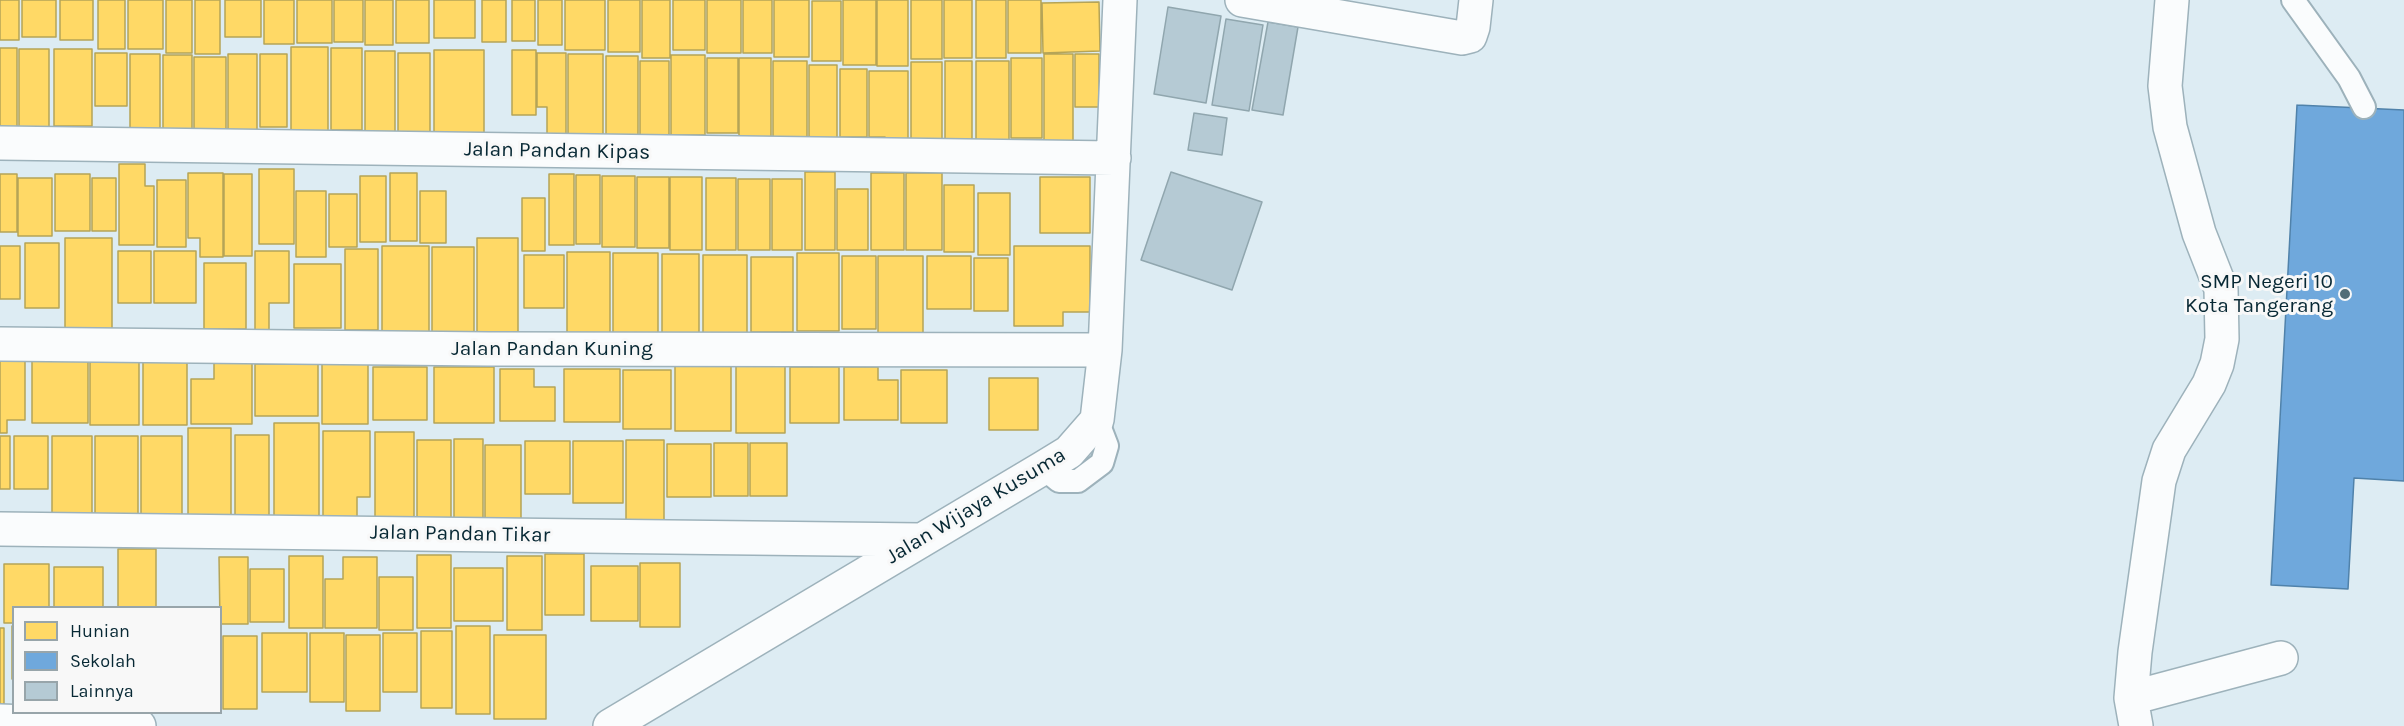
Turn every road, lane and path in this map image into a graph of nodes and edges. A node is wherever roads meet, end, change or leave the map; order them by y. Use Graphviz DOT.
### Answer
graph roads {
  1 [pos="1120,0"];
  2 [pos="1242,0"];
  3 [pos="1476,0"];
  4 [pos="2172,0"];
  5 [pos="2294,0"];
  6 [pos="2364,106"];
  7 [pos="0,143"];
  8 [pos="1114,158"];
  9 [pos="0,344"];
  10 [pos="1105,350"];
  11 [pos="0,528"];
  12 [pos="920,540"];
  13 [pos="2281,658"];
  14 [pos="2134,712"];
  15 [pos="0,721"];
  16 [pos="139,726"];
  17 [pos="610,726"];
  1 -- 8 [label="street, Jalan Wijaya Kusuma"];
  2 -- 3 [label="street"];
  4 -- 14 [label="street"];
  5 -- 6 [label="lane"];
  7 -- 8 [label="street, Jalan Pandan Kipas"];
  8 -- 10 [label="street, Jalan Wijaya Kusuma"];
  9 -- 10 [label="street, Jalan Pandan Kuning"];
  10 -- 12 [label="street, Jalan Wijaya Kusuma"];
  11 -- 12 [label="street, Jalan Pandan Tikar"];
  12 -- 17 [label="street, Jalan Wijaya Kusuma"];
  13 -- 14 [label="street"];
  15 -- 16 [label="street"];
}
